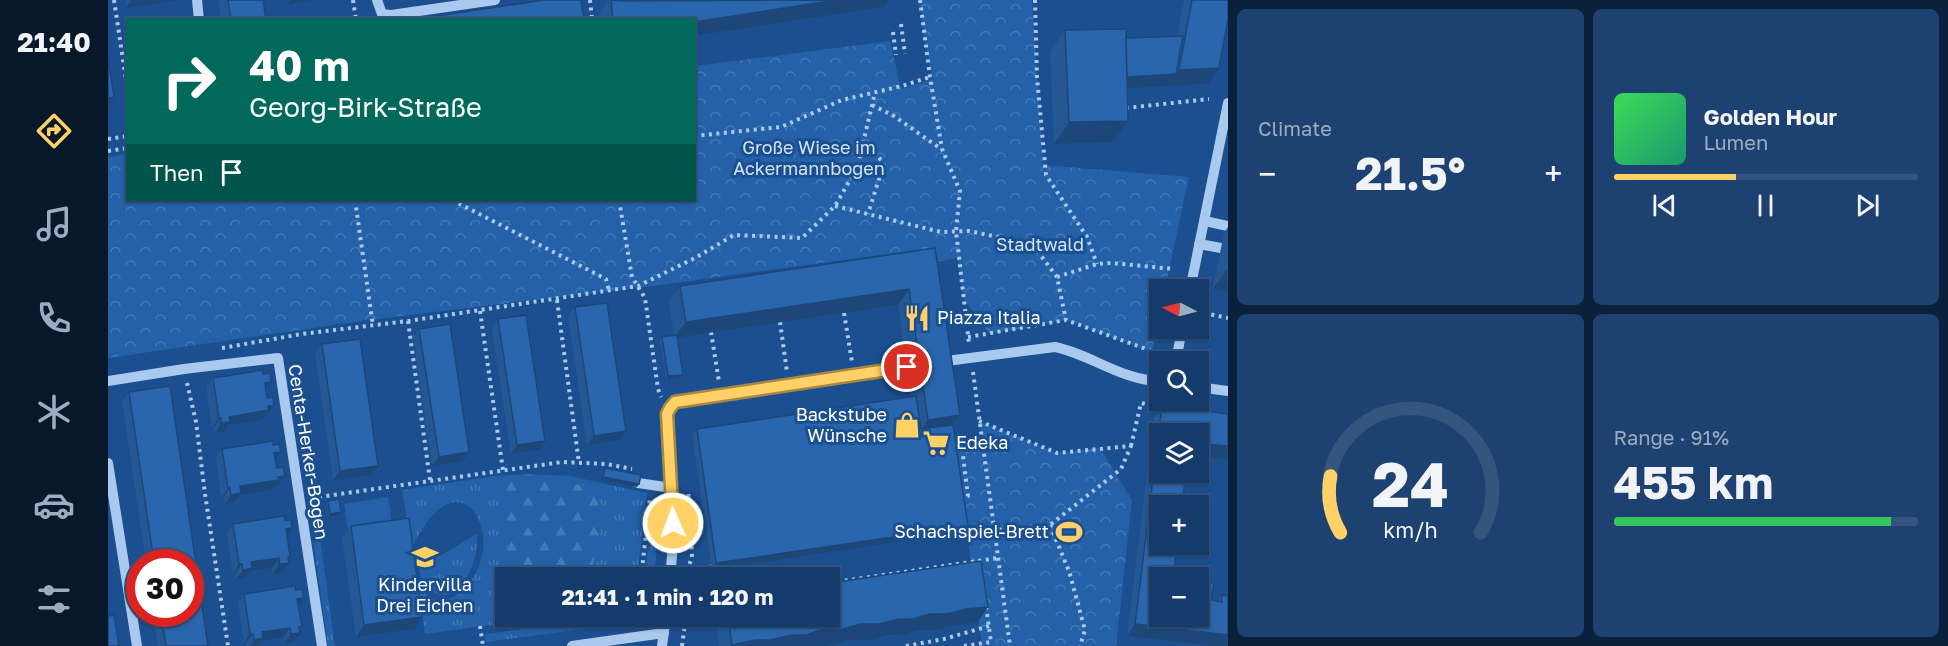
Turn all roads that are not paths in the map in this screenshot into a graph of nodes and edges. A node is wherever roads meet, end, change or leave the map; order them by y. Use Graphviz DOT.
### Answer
graph roads {
  1 [pos="197,0"];
  2 [pos="377,0"];
  3 [pos="495,0"];
  4 [pos="200,18"];
  5 [pos="1228,103"];
  6 [pos="1204,221"];
  7 [pos="1228,226"];
  8 [pos="1200,244"];
  9 [pos="1221,248"];
  10 [pos="1192,279"];
  11 [pos="938,362"];
  12 [pos="907,367"];
  13 [pos="108,381"];
  14 [pos="1149,381"];
  15 [pos="1209,388"];
  16 [pos="1228,391"];
  17 [pos="108,463"];
  18 [pos="638,483"];
  19 [pos="672,488"];
  20 [pos="671,567"];
  21 [pos="665,627"];
  22 [pos="664,633"];
  23 [pos="137,646"];
  24 [pos="322,646"];
  25 [pos="572,646"];
  26 [pos="662,646"];
  1 -- 4 [label="street"];
  2 -- 3 [label="street"];
  5 -- 6 [label="street"];
  6 -- 7 [label="street"];
  6 -- 8 [label="street"];
  8 -- 9 [label="street"];
  8 -- 10 [label="street"];
  11 -- 14 [label="street"];
  12 -- 19 [label="street"];
  13 -- 24 [label="street, Centa-Herker-Bogen"];
  15 -- 16 [label="street"];
  17 -- 23 [label="street"];
  18 -- 19 [label="street"];
  19 -- 20 [label="street"];
  21 -- 22 [label="street"];
  22 -- 25 [label="street"];
  22 -- 26 [label="street"];
}
